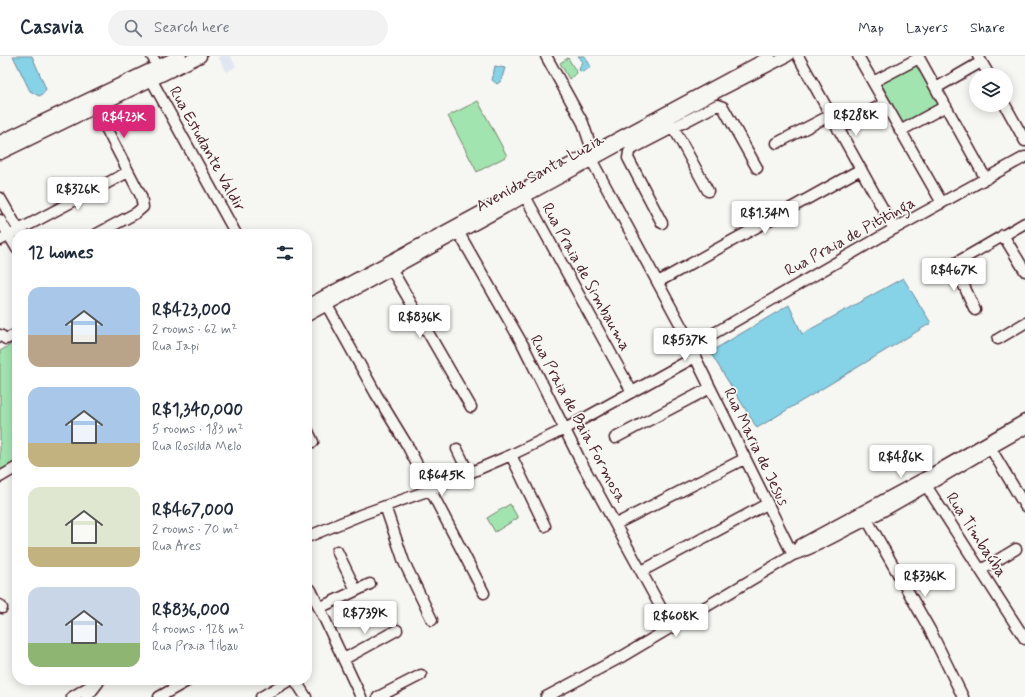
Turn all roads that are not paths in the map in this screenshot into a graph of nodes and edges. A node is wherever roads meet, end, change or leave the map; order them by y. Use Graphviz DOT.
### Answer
graph roads {
  1 [pos="152,56"];
  2 [pos="180,56"];
  3 [pos="200,56"];
  4 [pos="546,56"];
  5 [pos="770,56"];
  6 [pos="788,56"];
  7 [pos="798,56"];
  8 [pos="858,56"];
  9 [pos="919,57"];
  10 [pos="980,59"];
  11 [pos="984,68"];
  12 [pos="157,74"];
  13 [pos="873,82"];
  14 [pos="936,88"];
  15 [pos="94,103"];
  16 [pos="885,103"];
  17 [pos="946,106"];
  18 [pos="1009,112"];
  19 [pos="831,115"];
  20 [pos="671,123"];
  21 [pos="838,129"];
  22 [pos="900,132"];
  23 [pos="0,142"];
  24 [pos="1025,142"];
  25 [pos="777,143"];
  26 [pos="592,150"];
  27 [pos="0,153"];
  28 [pos="1025,157"];
  29 [pos="592,161"];
  30 [pos="757,168"];
  31 [pos="861,169"];
  32 [pos="128,172"];
  33 [pos="986,179"];
  34 [pos="708,192"];
  35 [pos="0,198"];
  36 [pos="526,198"];
  37 [pos="942,203"];
  38 [pos="0,220"];
  39 [pos="662,223"];
  40 [pos="1025,223"];
  41 [pos="17,229"];
  42 [pos="24,229"];
  43 [pos="107,229"];
  44 [pos="234,229"];
  45 [pos="894,229"];
  46 [pos="457,231"];
  47 [pos="1003,235"];
  48 [pos="4,238"];
  49 [pos="12,245"];
  50 [pos="390,266"];
  51 [pos="1025,272"];
  52 [pos="658,282"];
  53 [pos="325,302"];
  54 [pos="312,304"];
  55 [pos="975,310"];
  56 [pos="312,312"];
  57 [pos="1025,323"];
  58 [pos="0,335"];
  59 [pos="12,336"];
  60 [pos="998,339"];
  61 [pos="692,346"];
  62 [pos="695,357"];
  63 [pos="710,388"];
  64 [pos="632,392"];
  65 [pos="471,407"];
  66 [pos="1025,420"];
  67 [pos="565,429"];
  68 [pos="1025,429"];
  69 [pos="615,438"];
  70 [pos="991,449"];
  71 [pos="457,450"];
  72 [pos="511,455"];
  73 [pos="744,459"];
  74 [pos="12,470"];
  75 [pos="469,474"];
  76 [pos="0,477"];
  77 [pos="927,488"];
  78 [pos="430,490"];
  79 [pos="767,504"];
  80 [pos="385,506"];
  81 [pos="1025,506"];
  82 [pos="865,516"];
  83 [pos="616,524"];
  84 [pos="545,526"];
  85 [pos="312,535"];
  86 [pos="1016,549"];
  87 [pos="337,551"];
  88 [pos="793,555"];
  89 [pos="981,570"];
  90 [pos="642,571"];
  91 [pos="370,584"];
  92 [pos="356,590"];
  93 [pos="312,592"];
  94 [pos="484,593"];
  95 [pos="319,608"];
  96 [pos="432,620"];
  97 [pos="672,628"];
  98 [pos="397,630"];
  99 [pos="1025,639"];
  100 [pos="344,659"];
  101 [pos="421,675"];
  102 [pos="92,685"];
  103 [pos="97,685"];
  104 [pos="180,685"];
  105 [pos="281,685"];
  106 [pos="298,685"];
  107 [pos="72,697"];
  108 [pos="87,697"];
  109 [pos="159,697"];
  110 [pos="261,697"];
  111 [pos="306,697"];
  112 [pos="361,697"];
  113 [pos="378,697"];
  114 [pos="546,697"];
  115 [pos="963,697"];
  1 -- 12 [label="street, Rua Estudante Valdir"];
  2 -- 12 [label="main road"];
  3 -- 12 [label="main road"];
  4 -- 26 [label="street"];
  5 -- 26 [label="street, Avenida Santa Luzia"];
  6 -- 20 [label="street, Avenida Santa Luzia"];
  7 -- 19 [label="street"];
  8 -- 13 [label="street"];
  9 -- 13 [label="street"];
  9 -- 14 [label="street"];
  10 -- 11 [label="street"];
  10 -- 14 [label="street"];
  12 -- 15 [label="main road"];
  12 -- 44 [label="street, Rua Estudante Valdir"];
  13 -- 16 [label="street"];
  14 -- 17 [label="street"];
  15 -- 23 [label="main road"];
  15 -- 27 [label="main road"];
  15 -- 32 [label="street"];
  16 -- 21 [label="street"];
  16 -- 22 [label="street"];
  17 -- 22 [label="street"];
  17 -- 33 [label="street"];
  18 -- 24 [label="street"];
  19 -- 21 [label="street"];
  19 -- 25 [label="street"];
  20 -- 29 [label="street, Avenida Santa Luzia"];
  20 -- 30 [label="street"];
  20 -- 34 [label="street"];
  20 -- 39 [label="street"];
  21 -- 31 [label="street"];
  22 -- 37 [label="street"];
  26 -- 46 [label="street, Avenida Santa Luzia"];
  28 -- 33 [label="street, Rua Praia de Pititinga"];
  29 -- 36 [label="street, Avenida Santa Luzia"];
  29 -- 52 [label="street, Rua Maria de Jesus"];
  31 -- 45 [label="street"];
  31 -- 52 [label="street"];
  32 -- 42 [label="street"];
  32 -- 43 [label="street"];
  33 -- 37 [label="street, Rua Praia de Pititinga"];
  35 -- 41 [label="street"];
  36 -- 46 [label="street, Avenida Santa Luzia"];
  36 -- 64 [label="street, Rua Praia de Simbauma"];
  37 -- 45 [label="street, Rua Praia de Pititinga"];
  38 -- 48 [label="street"];
  40 -- 47 [label="street"];
  45 -- 61 [label="street, Rua Praia de Pititinga"];
  46 -- 50 [label="street, Avenida Santa Luzia"];
  46 -- 67 [label="street, Rua Praia de Baia Formosa"];
  47 -- 51 [label="street"];
  47 -- 55 [label="street"];
  48 -- 49 [label="street"];
  50 -- 53 [label="street, Avenida Santa Luzia"];
  50 -- 65 [label="street"];
  52 -- 61 [label="street, Rua Maria de Jesus"];
  53 -- 54 [label="street, Avenida Santa Luzia"];
  53 -- 56 [label="street, Avenida Santa Luzia"];
  53 -- 78 [label="street"];
  57 -- 60 [label="street"];
  58 -- 59 [label="street"];
  61 -- 62 [label="street, Rua Maria de Jesus"];
  62 -- 63 [label="street, Rua Maria de Jesus"];
  62 -- 64 [label="street"];
  63 -- 69 [label="street"];
  63 -- 73 [label="street, Rua Maria de Jesus"];
  64 -- 67 [label="street"];
  66 -- 82 [label="street"];
  67 -- 72 [label="street"];
  67 -- 83 [label="street, Rua Praia de Baia Formosa"];
  68 -- 70 [label="street"];
  70 -- 77 [label="street"];
  70 -- 81 [label="street"];
  71 -- 75 [label="street"];
  72 -- 75 [label="street"];
  72 -- 84 [label="street"];
  73 -- 79 [label="street, Rua Maria de Jesus"];
  73 -- 83 [label="street"];
  74 -- 76 [label="street"];
  75 -- 78 [label="street"];
  77 -- 82 [label="street"];
  77 -- 89 [label="street, Rua Timbaúba"];
  78 -- 80 [label="street"];
  78 -- 94 [label="street"];
  79 -- 88 [label="street, Rua Maria de Jesus"];
  79 -- 90 [label="street"];
  80 -- 85 [label="street"];
  80 -- 96 [label="street"];
  82 -- 88 [label="street"];
  82 -- 115 [label="street"];
  83 -- 90 [label="street, Rua Praia de Baia Formosa"];
  86 -- 89 [label="street"];
  87 -- 92 [label="street"];
  88 -- 97 [label="street"];
  89 -- 99 [label="street, Rua Timbaúba"];
  90 -- 97 [label="street, Rua Praia de Baia Formosa"];
  91 -- 92 [label="street"];
  92 -- 95 [label="street"];
  93 -- 95 [label="street"];
  95 -- 100 [label="street"];
  97 -- 114 [label="street"];
  98 -- 100 [label="street"];
  100 -- 112 [label="street"];
  101 -- 113 [label="street"];
  102 -- 107 [label="street"];
  103 -- 108 [label="street"];
  104 -- 109 [label="street"];
  105 -- 110 [label="street"];
  106 -- 111 [label="street"];
}
